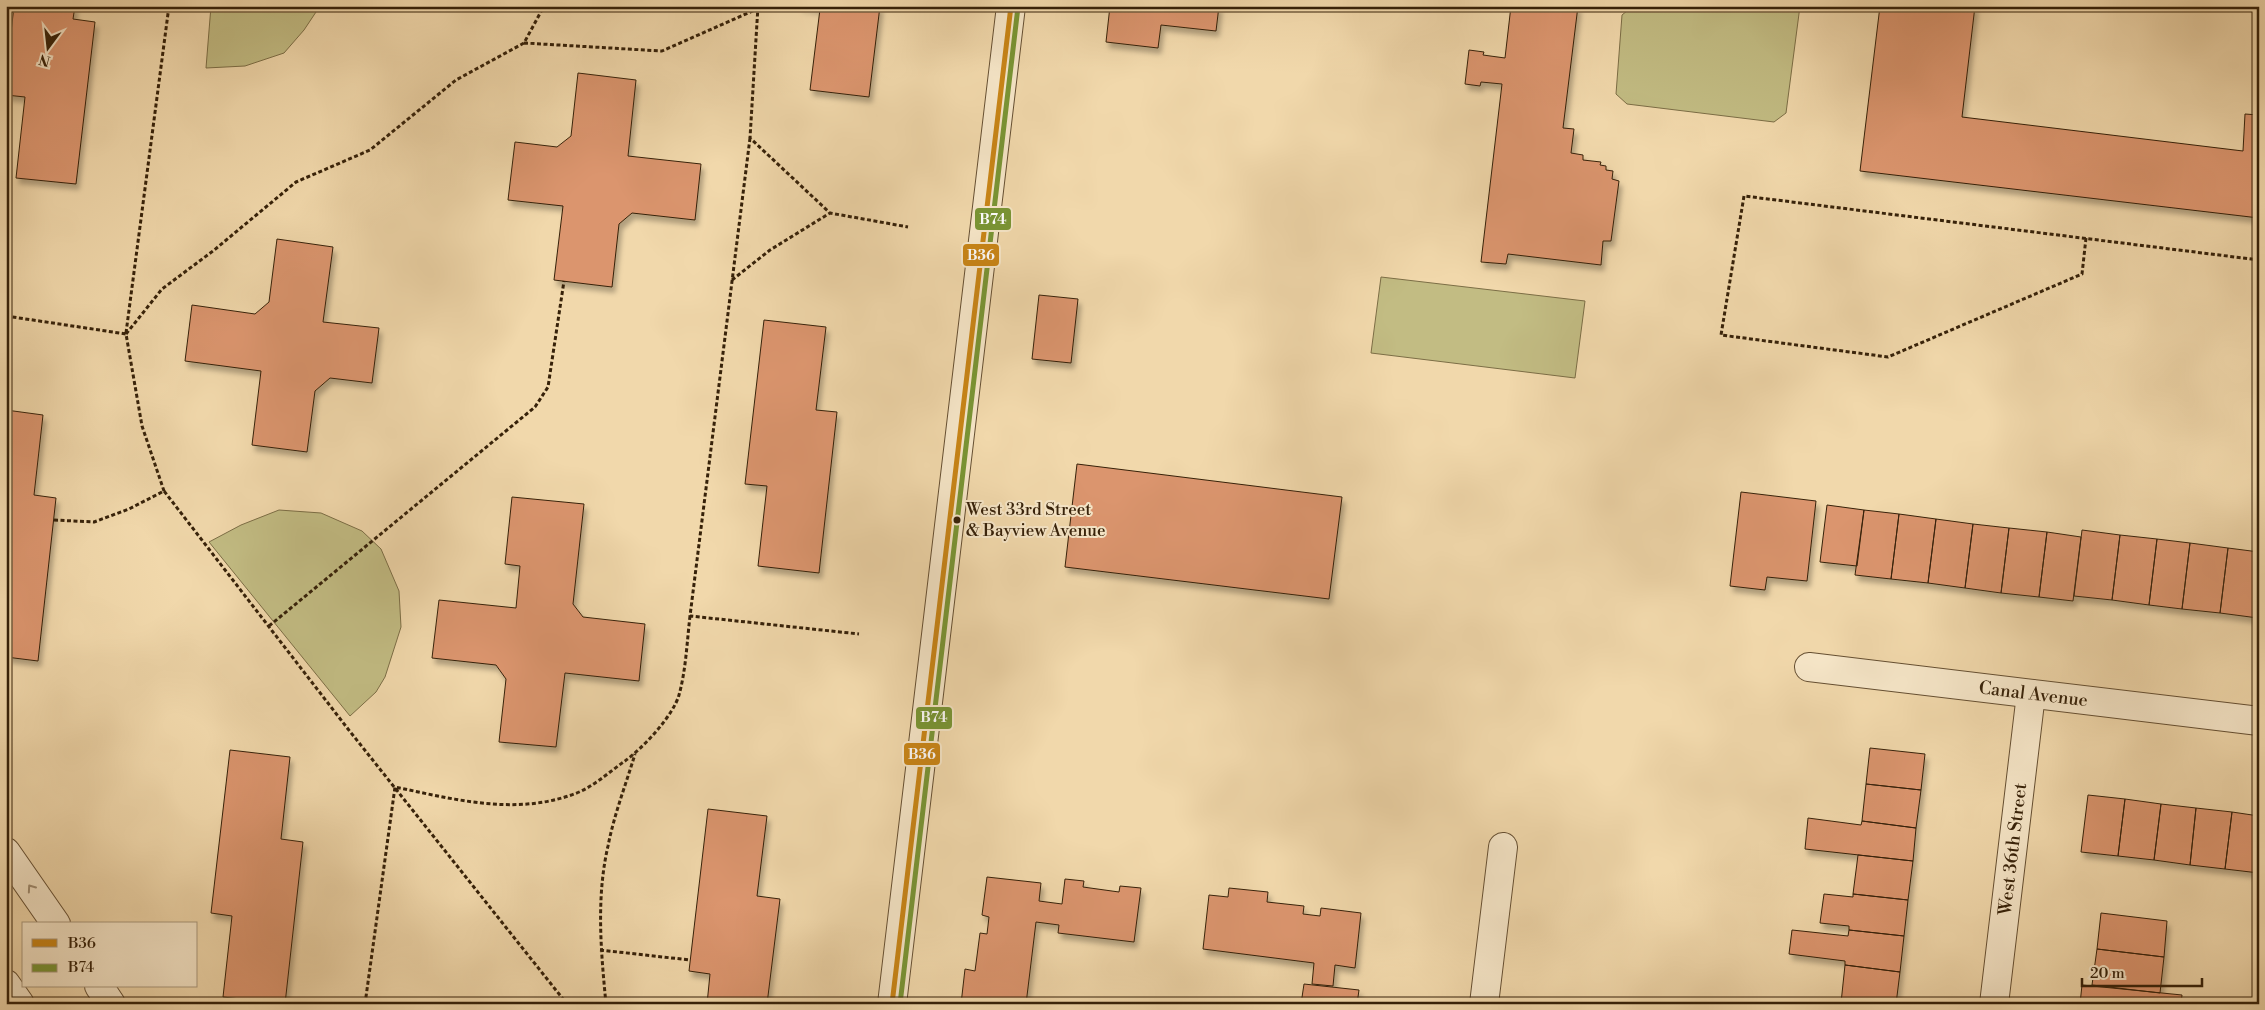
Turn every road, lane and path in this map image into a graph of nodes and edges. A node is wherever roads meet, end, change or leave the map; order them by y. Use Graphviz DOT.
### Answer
graph roads {
  1 [pos="169,6"];
  2 [pos="544,6"];
  3 [pos="1011,6"];
  4 [pos="757,8"];
  5 [pos="524,43"];
  6 [pos="750,138"];
  7 [pos="830,213"];
  8 [pos="908,226"];
  9 [pos="2086,238"];
  10 [pos="2259,260"];
  11 [pos="732,280"];
  12 [pos="564,281"];
  13 [pos="6,316"];
  14 [pos="126,334"];
  15 [pos="164,491"];
  16 [pos="54,520"];
  17 [pos="690,616"];
  18 [pos="269,626"];
  19 [pos="860,634"];
  20 [pos="1809,667"];
  21 [pos="2031,694"];
  22 [pos="2259,721"];
  23 [pos="635,754"];
  24 [pos="395,787"];
  25 [pos="1503,847"];
  26 [pos="6,852"];
  27 [pos="55,922"];
  28 [pos="600,950"];
  29 [pos="690,960"];
  30 [pos="6,984"];
  31 [pos="100,988"];
  32 [pos="20,1004"];
  33 [pos="111,1004"];
  34 [pos="365,1004"];
  35 [pos="567,1004"];
  36 [pos="606,1004"];
  37 [pos="892,1004"];
  38 [pos="1484,1004"];
  39 [pos="1994,1004"];
  1 -- 14 [label="path"];
  2 -- 5 [label="path"];
  3 -- 37 [label="street"];
  4 -- 5 [label="path"];
  4 -- 6 [label="path"];
  5 -- 14 [label="path"];
  6 -- 7 [label="path"];
  6 -- 11 [label="path"];
  7 -- 8 [label="path"];
  7 -- 11 [label="path"];
  9 -- 9 [label="path"];
  9 -- 10 [label="path"];
  11 -- 17 [label="path"];
  12 -- 18 [label="path"];
  13 -- 14 [label="path"];
  14 -- 15 [label="path"];
  15 -- 16 [label="path"];
  15 -- 18 [label="path"];
  17 -- 19 [label="path"];
  17 -- 23 [label="path"];
  18 -- 24 [label="path"];
  20 -- 21 [label="street, Canal Avenue"];
  21 -- 22 [label="street, Canal Avenue"];
  21 -- 39 [label="street, West 36th Street"];
  23 -- 24 [label="path"];
  23 -- 28 [label="path"];
  24 -- 34 [label="path"];
  24 -- 35 [label="path"];
  25 -- 38 [label="street"];
  27 -- 26 [label="street, one-way"];
  28 -- 29 [label="path"];
  28 -- 36 [label="path"];
  30 -- 32 [label="street"];
  31 -- 33 [label="street"];
}
